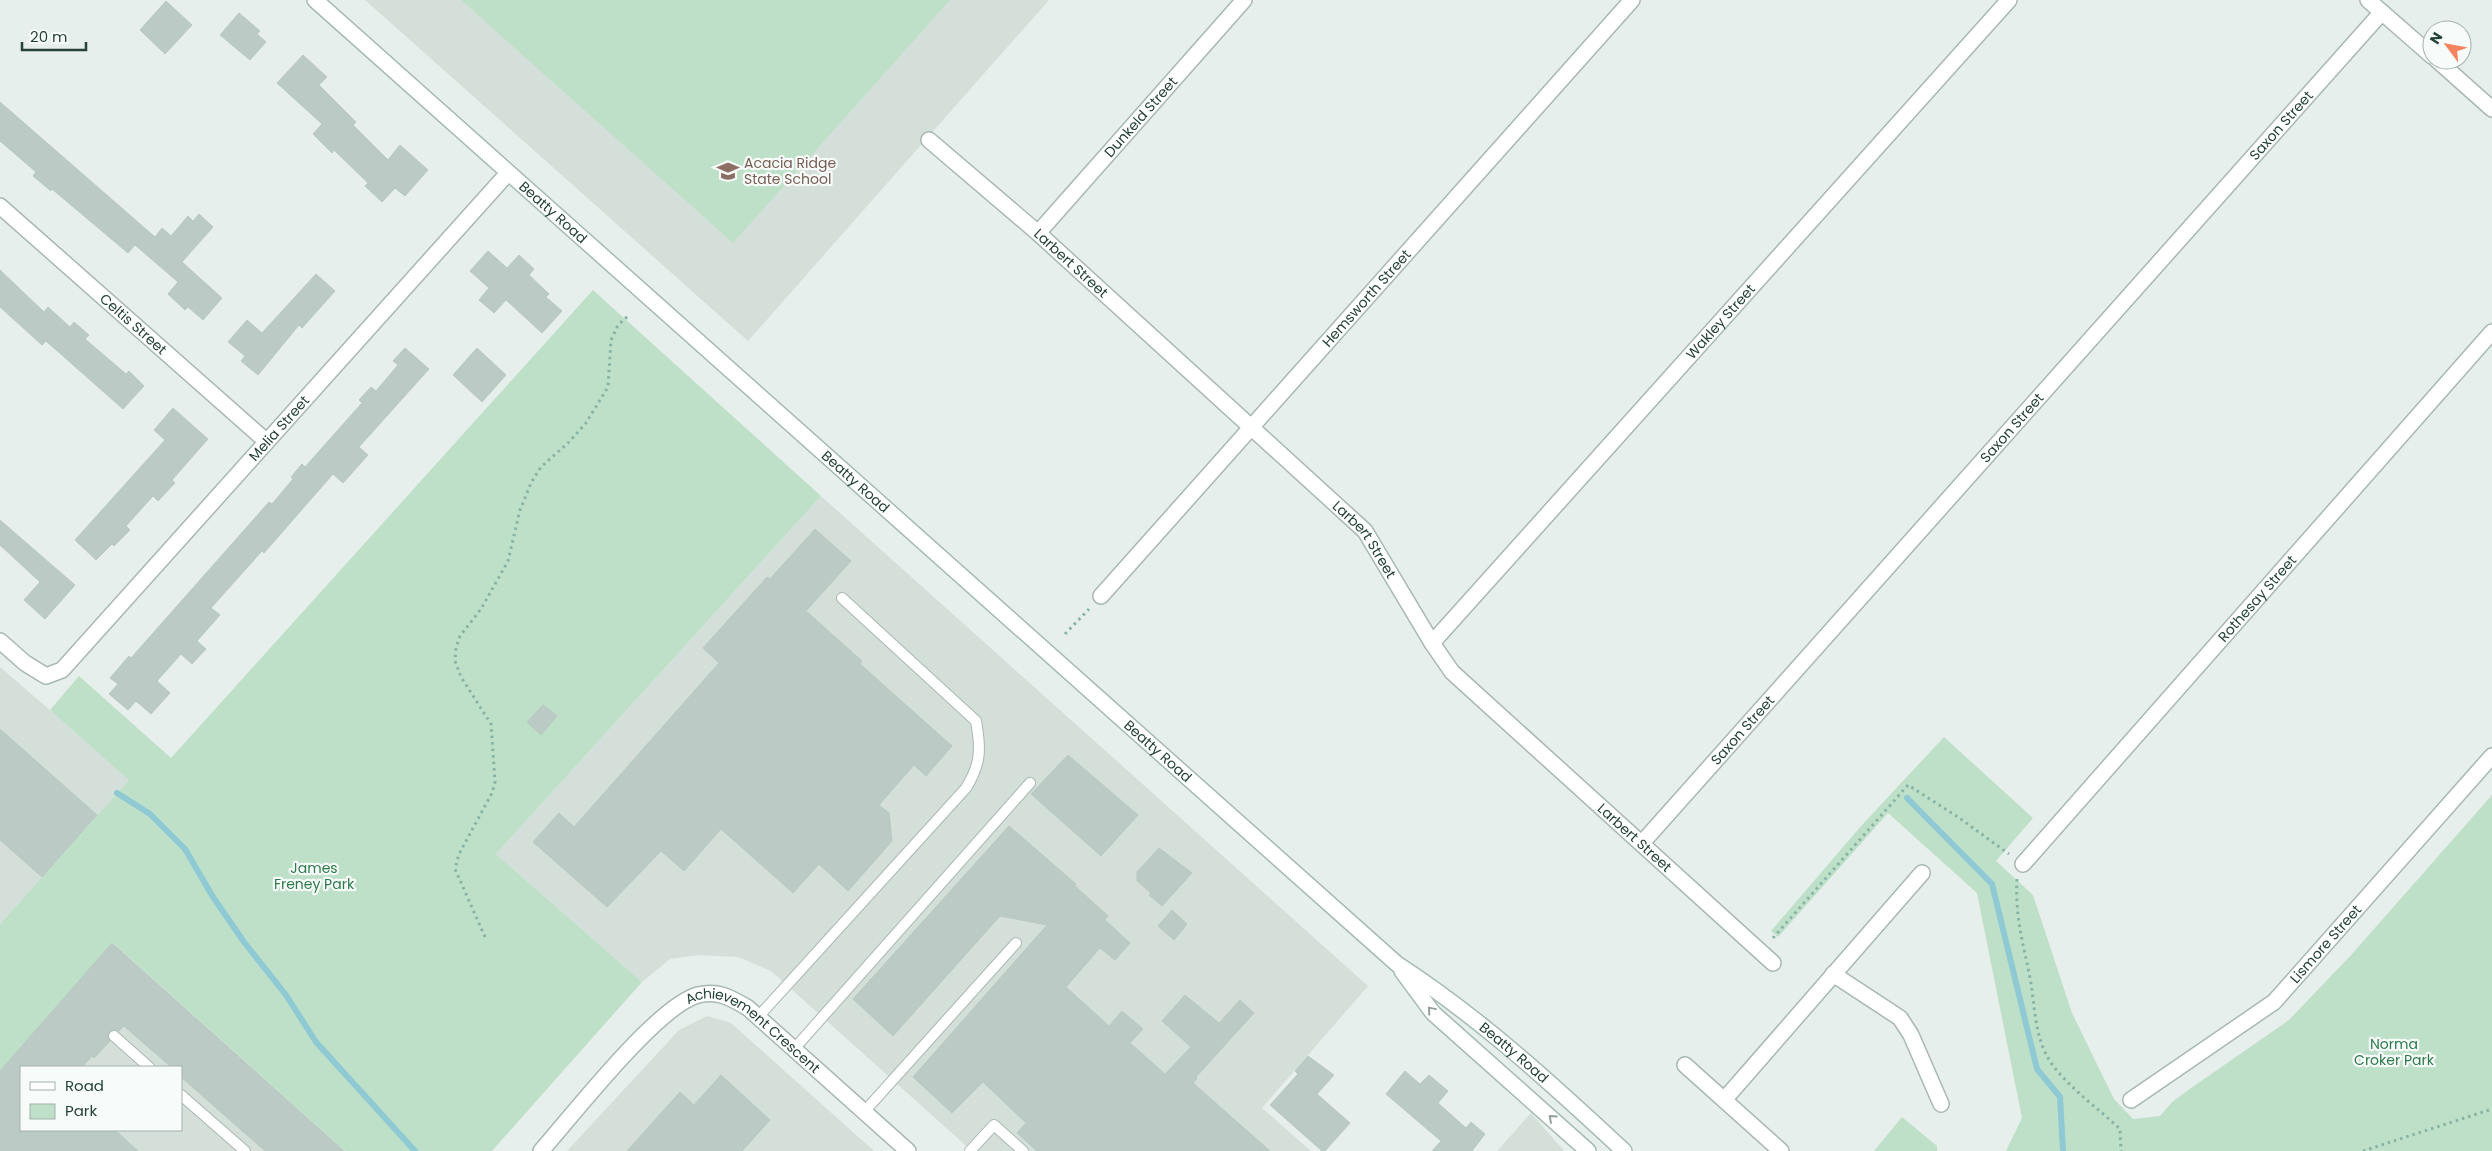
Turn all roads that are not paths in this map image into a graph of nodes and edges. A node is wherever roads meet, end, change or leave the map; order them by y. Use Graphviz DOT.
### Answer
graph roads {
  1 [pos="315,0"];
  2 [pos="1244,0"];
  3 [pos="1632,0"];
  4 [pos="2009,0"];
  5 [pos="2368,0"];
  6 [pos="2382,12"];
  7 [pos="2422,47"];
  8 [pos="2447,70"];
  9 [pos="2492,109"];
  10 [pos="929,140"];
  11 [pos="508,172"];
  12 [pos="0,206"];
  13 [pos="1038,233"];
  14 [pos="2492,332"];
  15 [pos="1251,428"];
  16 [pos="266,441"];
  17 [pos="1101,596"];
  18 [pos="842,598"];
  19 [pos="0,641"];
  20 [pos="1432,643"];
  21 [pos="2492,756"];
  22 [pos="1030,783"];
  23 [pos="1642,843"];
  24 [pos="2023,864"];
  25 [pos="1922,873"];
  26 [pos="1016,943"];
  27 [pos="1773,963"];
  28 [pos="1397,964"];
  29 [pos="1833,974"];
  30 [pos="758,1017"];
  31 [pos="114,1036"];
  32 [pos="794,1049"];
  33 [pos="148,1066"];
  34 [pos="1685,1066"];
  35 [pos="182,1096"];
  36 [pos="1724,1100"];
  37 [pos="2131,1100"];
  38 [pos="1941,1104"];
  39 [pos="864,1112"];
  40 [pos="245,1151"];
  41 [pos="541,1151"];
  42 [pos="908,1151"];
  43 [pos="970,1151"];
  44 [pos="1023,1151"];
  45 [pos="1588,1151"];
  46 [pos="1624,1151"];
  47 [pos="1781,1151"];
  1 -- 11 [label="street, Beatty Road"];
  2 -- 13 [label="street, Dunkeld Street"];
  3 -- 15 [label="street, Hemsworth Street"];
  4 -- 20 [label="street, Wakley Street"];
  5 -- 6 [label="street"];
  6 -- 7 [label="street"];
  6 -- 23 [label="street, Saxon Street"];
  8 -- 9 [label="street"];
  10 -- 13 [label="street, Larbert Street"];
  11 -- 16 [label="street, Melia Street"];
  11 -- 28 [label="street, Beatty Road"];
  12 -- 16 [label="street, Celtis Street"];
  13 -- 15 [label="street, Larbert Street"];
  14 -- 24 [label="street, Rothesay Street"];
  15 -- 17 [label="street, Hemsworth Street"];
  15 -- 20 [label="street, Larbert Street"];
  16 -- 19 [label="street, Melia Street"];
  18 -- 30 [label="lane"];
  20 -- 23 [label="street, Larbert Street"];
  21 -- 37 [label="street, Lismore Street"];
  22 -- 32 [label="lane"];
  23 -- 27 [label="street, Larbert Street"];
  25 -- 29 [label="street"];
  26 -- 39 [label="lane"];
  45 -- 28 [label="street, Beatty Road, one-way"];
  28 -- 46 [label="street, Beatty Road"];
  29 -- 36 [label="street"];
  29 -- 38 [label="street"];
  30 -- 32 [label="street, Achievement Crescent"];
  30 -- 41 [label="street, Achievement Crescent"];
  31 -- 33 [label="lane"];
  32 -- 39 [label="street, Achievement Crescent"];
  34 -- 36 [label="street"];
  35 -- 40 [label="lane"];
  36 -- 47 [label="street"];
  39 -- 42 [label="street, Achievement Crescent"];
  43 -- 44 [label="lane"];
}
